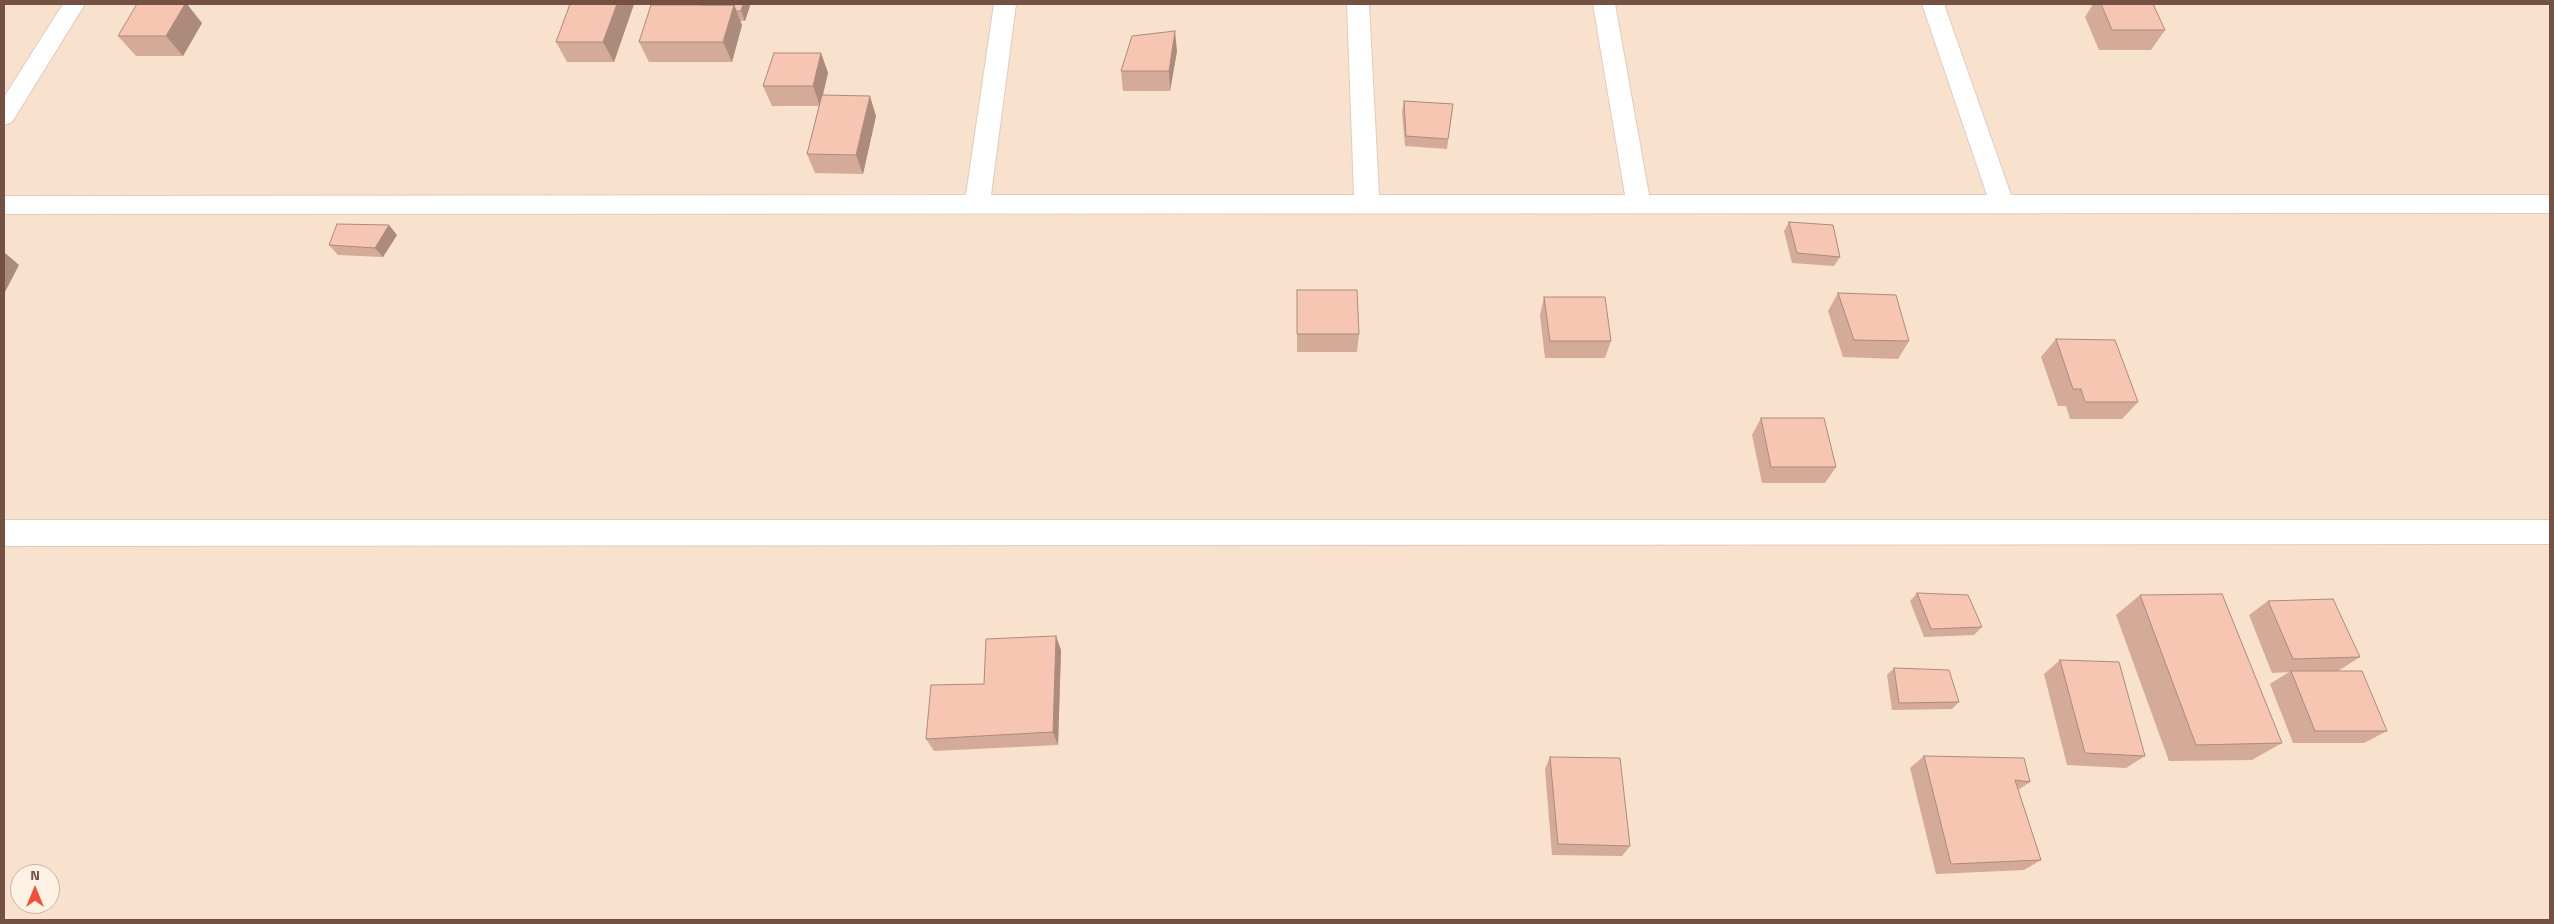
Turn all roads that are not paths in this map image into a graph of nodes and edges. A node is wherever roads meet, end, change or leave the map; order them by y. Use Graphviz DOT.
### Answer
graph roads {
  1 [pos="74,4"];
  2 [pos="1005,4"];
  3 [pos="1358,4"];
  4 [pos="1604,4"];
  5 [pos="1933,4"];
  6 [pos="4,116"];
  7 [pos="2002,204"];
  8 [pos="2550,204"];
  9 [pos="977,205"];
  10 [pos="1367,205"];
  11 [pos="1639,205"];
  12 [pos="4,206"];
  13 [pos="2550,532"];
  14 [pos="4,533"];
  1 -- 6 [label="street"];
  2 -- 9 [label="street"];
  3 -- 10 [label="street"];
  4 -- 11 [label="street"];
  5 -- 7 [label="street"];
  7 -- 8 [label="street"];
  7 -- 11 [label="street"];
  9 -- 10 [label="street"];
  9 -- 12 [label="street"];
  10 -- 11 [label="street"];
  13 -- 14 [label="street"];
}
